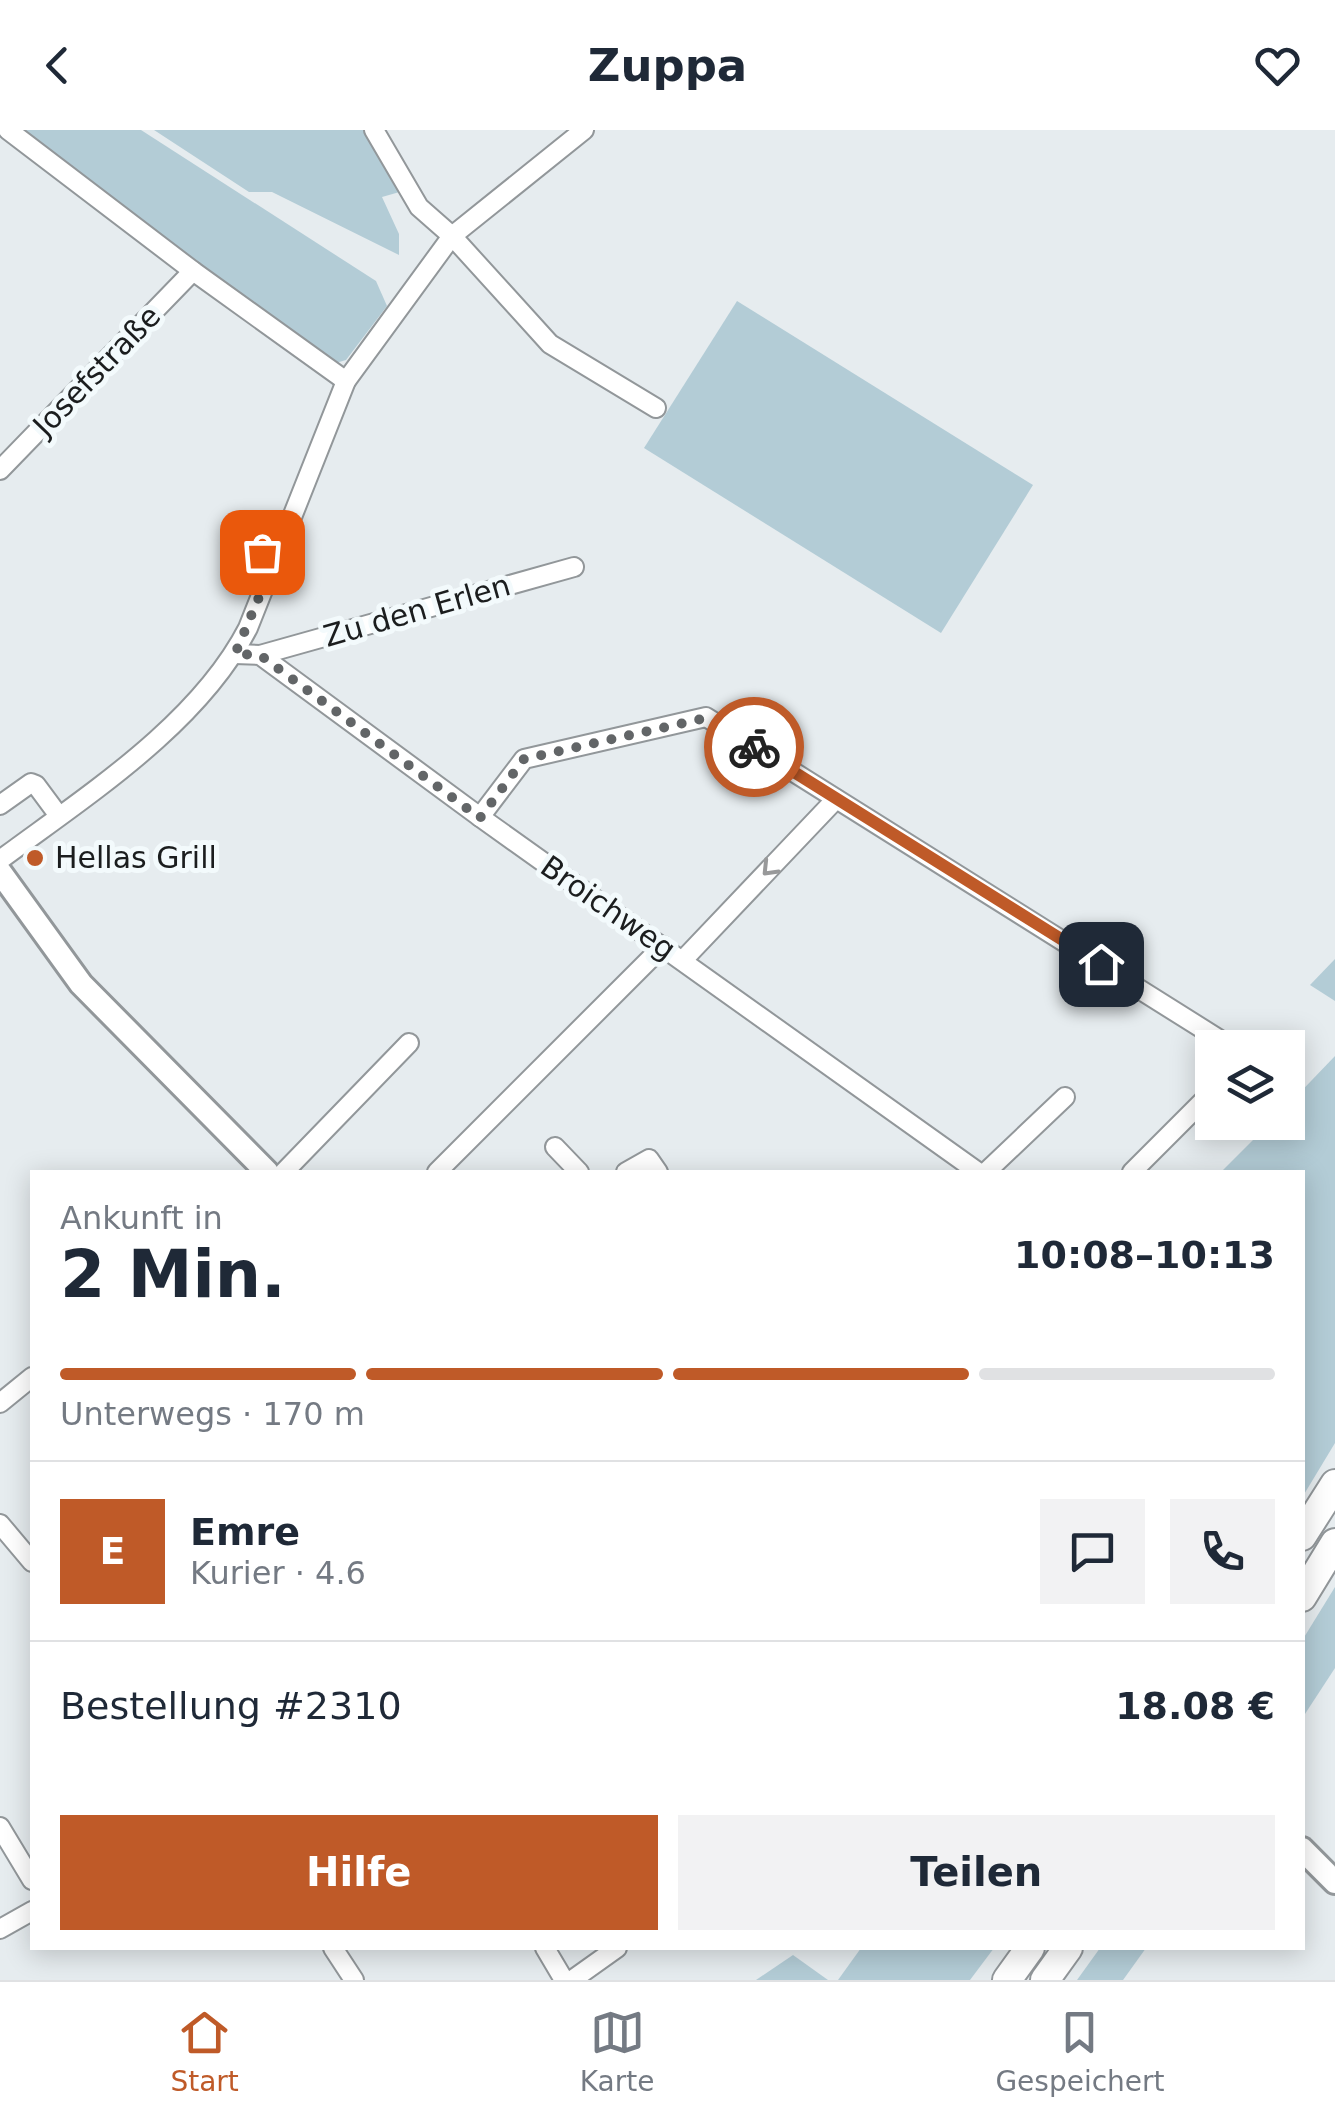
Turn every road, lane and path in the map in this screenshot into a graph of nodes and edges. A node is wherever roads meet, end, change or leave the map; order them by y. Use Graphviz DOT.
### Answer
graph roads {
  1 [pos="8,130"];
  2 [pos="374,130"];
  3 [pos="584,130"];
  4 [pos="452,236"];
  5 [pos="193,272"];
  6 [pos="346,381"];
  7 [pos="656,408"];
  8 [pos="0,470"];
  9 [pos="242,526"];
  10 [pos="273,564"];
  11 [pos="574,567"];
  12 [pos="235,654"];
  13 [pos="260,655"];
  14 [pos="836,799"];
  15 [pos="0,804"];
  16 [pos="59,816"];
  17 [pos="480,818"];
  18 [pos="2,876"];
  19 [pos="663,946"];
  20 [pos="683,960"];
  21 [pos="1205,1030"];
  22 [pos="409,1042"];
  23 [pos="1065,1097"];
  24 [pos="1195,1109"];
  25 [pos="555,1147"];
  26 [pos="265,1170"];
  27 [pos="286,1170"];
  28 [pos="439,1170"];
  29 [pos="577,1170"];
  30 [pos="629,1170"];
  31 [pos="656,1170"];
  32 [pos="975,1170"];
  33 [pos="988,1170"];
  34 [pos="1134,1170"];
  35 [pos="30,1379"];
  36 [pos="0,1403"];
  37 [pos="1335,1484"];
  38 [pos="0,1524"];
  39 [pos="1305,1531"];
  40 [pos="1335,1543"];
  41 [pos="30,1560"];
  42 [pos="1305,1592"];
  43 [pos="0,1828"];
  44 [pos="1305,1852"];
  45 [pos="30,1877"];
  46 [pos="1335,1882"];
  47 [pos="30,1912"];
  48 [pos="0,1929"];
  49 [pos="334,1950"];
  50 [pos="545,1950"];
  51 [pos="614,1950"];
  52 [pos="1029,1950"];
  53 [pos="1066,1950"];
  54 [pos="354,1980"];
  55 [pos="564,1980"];
  56 [pos="572,1980"];
  57 [pos="1007,1980"];
  58 [pos="1044,1980"];
  1 -- 5 [label="street"];
  2 -- 4 [label="street"];
  3 -- 4 [label="street"];
  4 -- 6 [label="street"];
  4 -- 7 [label="street"];
  5 -- 6 [label="street"];
  5 -- 8 [label="street, Josefstraße"];
  6 -- 10 [label="street"];
  9 -- 10 [label="street"];
  10 -- 12 [label="street"];
  11 -- 13 [label="street, Zu den Erlen"];
  12 -- 13 [label="street"];
  12 -- 16 [label="street"];
  13 -- 17 [label="street, Broichweg"];
  14 -- 17 [label="street"];
  14 -- 20 [label="street, one-way"];
  14 -- 21 [label="street"];
  15 -- 16 [label="street"];
  16 -- 18 [label="street"];
  17 -- 19 [label="street, Broichweg"];
  18 -- 26 [label="main road"];
  19 -- 20 [label="street, Broichweg"];
  19 -- 28 [label="street"];
  20 -- 32 [label="street, Broichweg"];
  22 -- 27 [label="street"];
  23 -- 33 [label="street"];
  24 -- 34 [label="street"];
  25 -- 29 [label="street"];
  30 -- 31 [label="street"];
  35 -- 36 [label="street"];
  37 -- 39 [label="highway"];
  38 -- 41 [label="street"];
  40 -- 42 [label="highway"];
  43 -- 45 [label="street"];
  44 -- 46 [label="main road"];
  47 -- 48 [label="street"];
  49 -- 54 [label="street"];
  50 -- 55 [label="street"];
  51 -- 56 [label="street"];
  52 -- 57 [label="highway"];
  53 -- 58 [label="highway"];
}
